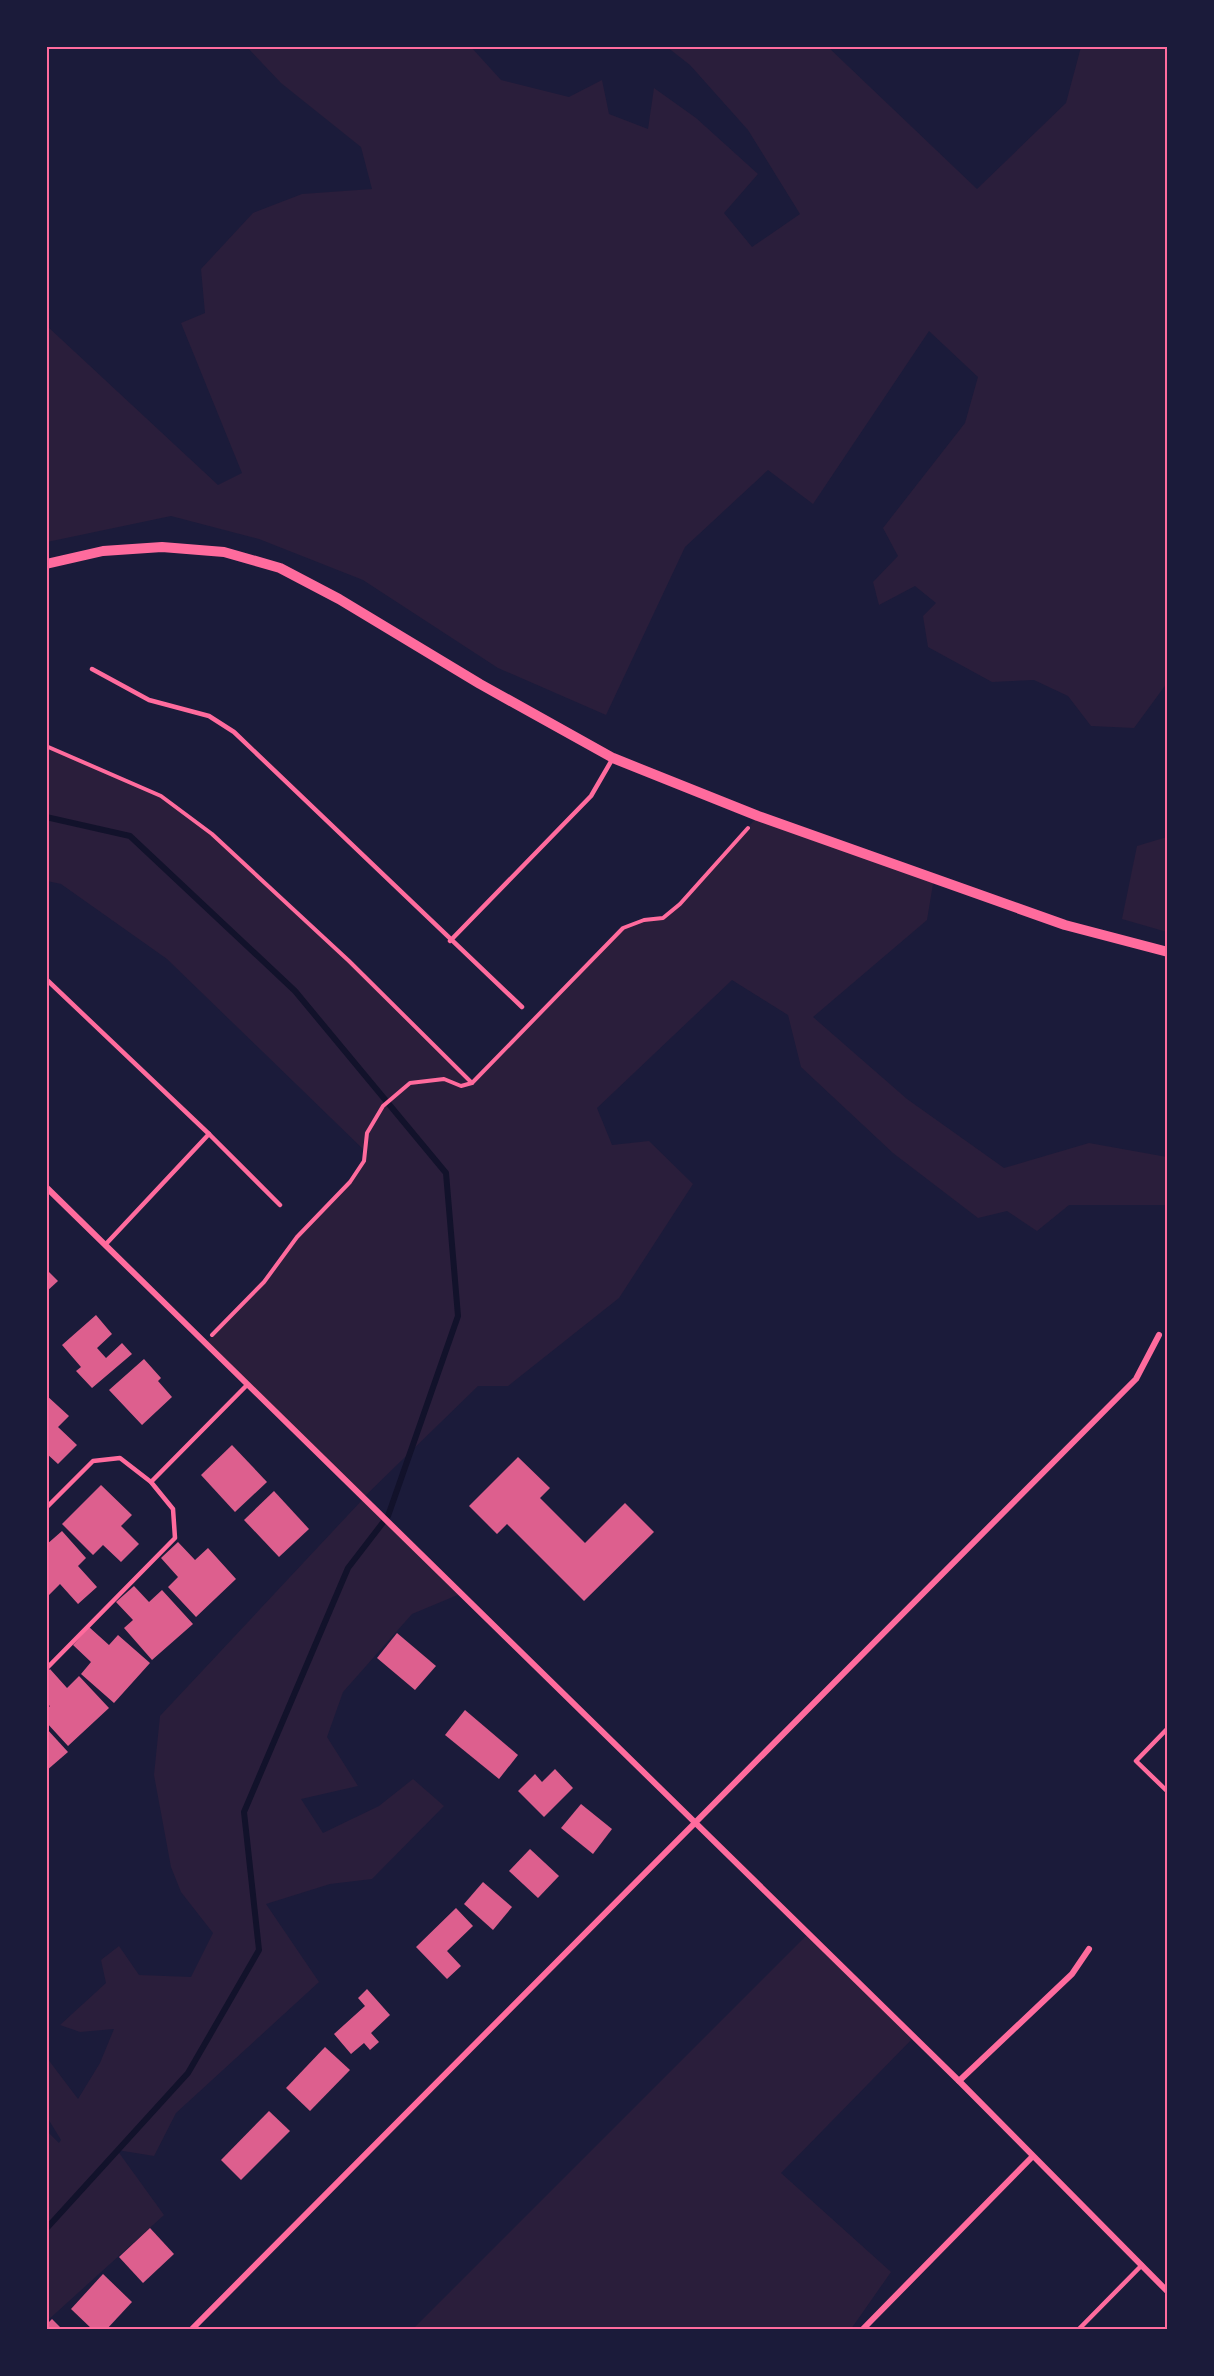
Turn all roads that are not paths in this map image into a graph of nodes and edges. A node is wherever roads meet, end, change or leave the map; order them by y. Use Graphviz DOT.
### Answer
graph roads {
  1 [pos="46,564"];
  2 [pos="92,669"];
  3 [pos="613,758"];
  4 [pos="450,941"];
  5 [pos="1167,952"];
  6 [pos="46,979"];
  7 [pos="522,1007"];
  8 [pos="209,1134"];
  9 [pos="46,1187"];
  10 [pos="280,1205"];
  11 [pos="105,1245"];
  12 [pos="1159,1335"];
  13 [pos="248,1385"];
  14 [pos="151,1482"];
  15 [pos="46,1508"];
  16 [pos="46,1669"];
  17 [pos="1167,1728"];
  18 [pos="1167,1792"];
  19 [pos="694,1824"];
  20 [pos="1089,1949"];
  21 [pos="959,2081"];
  22 [pos="1032,2157"];
  23 [pos="1142,2265"];
  24 [pos="1167,2292"];
  25 [pos="191,2330"];
  26 [pos="862,2330"];
  27 [pos="1077,2330"];
  1 -- 3 [label="street"];
  2 -- 4 [label="lane"];
  3 -- 4 [label="lane"];
  3 -- 5 [label="street"];
  4 -- 7 [label="lane"];
  6 -- 8 [label="lane"];
  8 -- 10 [label="lane"];
  8 -- 11 [label="lane"];
  9 -- 11 [label="street"];
  11 -- 13 [label="street"];
  12 -- 19 [label="street"];
  13 -- 14 [label="lane"];
  13 -- 19 [label="street"];
  14 -- 15 [label="lane"];
  14 -- 16 [label="lane"];
  17 -- 18 [label="lane"];
  19 -- 21 [label="street"];
  19 -- 25 [label="street"];
  20 -- 21 [label="street"];
  21 -- 22 [label="street"];
  22 -- 23 [label="street"];
  22 -- 26 [label="street"];
  23 -- 24 [label="street"];
  23 -- 27 [label="lane"];
}
